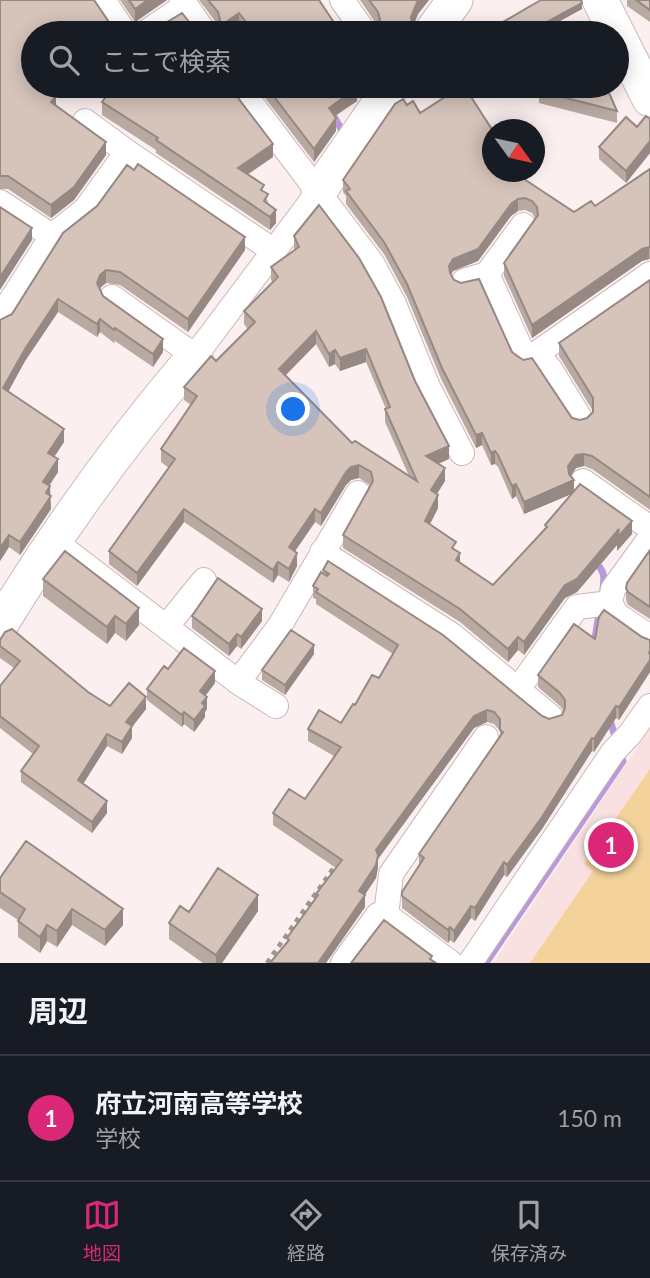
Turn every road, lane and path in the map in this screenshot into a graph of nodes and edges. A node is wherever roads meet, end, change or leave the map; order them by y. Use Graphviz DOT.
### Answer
graph roads {
  1 [pos="103,0"];
  2 [pos="342,0"];
  3 [pos="455,0"];
  4 [pos="600,0"];
  5 [pos="184,3"];
  6 [pos="117,21"];
  7 [pos="161,21"];
  8 [pos="197,21"];
  9 [pos="357,21"];
  10 [pos="440,21"];
  11 [pos="611,21"];
  12 [pos="629,57"];
  13 [pos="247,98"];
  14 [pos="384,98"];
  15 [pos="650,99"];
  16 [pos="85,121"];
  17 [pos="127,152"];
  18 [pos="319,191"];
  19 [pos="0,202"];
  20 [pos="523,225"];
  21 [pos="52,236"];
  22 [pos="274,251"];
  23 [pos="650,274"];
  24 [pos="112,297"];
  25 [pos="0,318"];
  26 [pos="537,353"];
  27 [pos="195,356"];
  28 [pos="580,418"];
  29 [pos="462,453"];
  30 [pos="583,481"];
  31 [pos="358,493"];
  32 [pos="650,528"];
  33 [pos="650,538"];
  34 [pos="54,541"];
  35 [pos="322,552"];
  36 [pos="204,580"];
  37 [pos="604,604"];
  38 [pos="0,625"];
  39 [pos="166,627"];
  40 [pos="650,637"];
  41 [pos="238,682"];
  42 [pos="518,689"];
  43 [pos="276,706"];
  44 [pos="650,706"];
  45 [pos="551,716"];
  46 [pos="486,737"];
  47 [pos="340,859"];
  48 [pos="386,915"];
  49 [pos="267,963"];
  50 [pos="343,963"];
  51 [pos="451,963"];
  52 [pos="470,963"];
  1 -- 6 [label="street"];
  2 -- 9 [label="street"];
  3 -- 10 [label="street"];
  4 -- 11 [label="street"];
  5 -- 7 [label="street"];
  5 -- 8 [label="street"];
  12 -- 15 [label="street"];
  13 -- 18 [label="street"];
  14 -- 18 [label="street"];
  16 -- 17 [label="street"];
  17 -- 21 [label="street"];
  17 -- 22 [label="street"];
  18 -- 22 [label="street"];
  18 -- 29 [label="street"];
  19 -- 21 [label="street"];
  20 -- 26 [label="street"];
  21 -- 25 [label="street"];
  22 -- 27 [label="street"];
  23 -- 26 [label="street"];
  24 -- 27 [label="street"];
  26 -- 28 [label="street"];
  27 -- 34 [label="street"];
  30 -- 32 [label="street"];
  31 -- 35 [label="street"];
  33 -- 37 [label="street"];
  34 -- 38 [label="street"];
  34 -- 39 [label="street"];
  35 -- 41 [label="street"];
  35 -- 42 [label="street"];
  36 -- 39 [label="street"];
  37 -- 40 [label="street"];
  37 -- 42 [label="street"];
  39 -- 41 [label="street"];
  41 -- 43 [label="street"];
  42 -- 45 [label="street"];
  44 -- 52 [label="street"];
  46 -- 48 [label="street"];
  47 -- 49 [label="path"];
  48 -- 50 [label="street"];
  48 -- 51 [label="street"];
}
